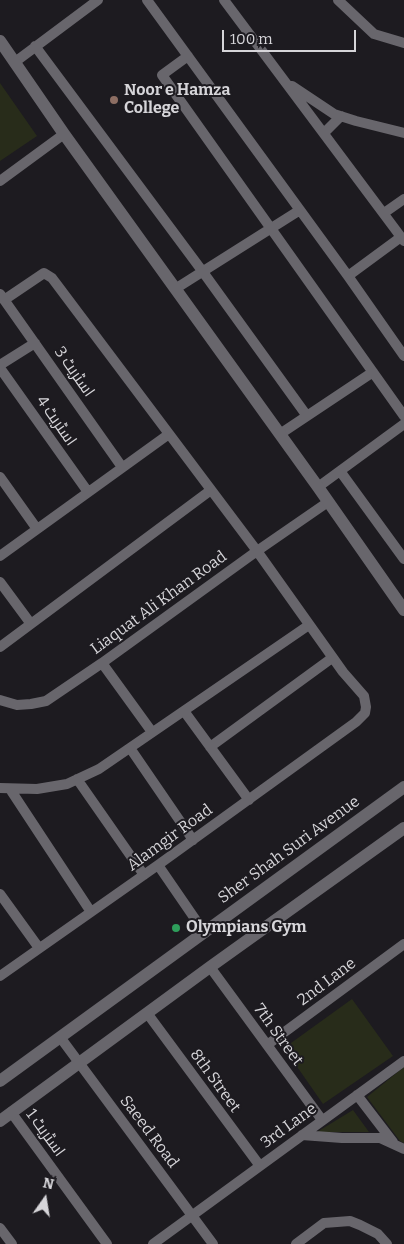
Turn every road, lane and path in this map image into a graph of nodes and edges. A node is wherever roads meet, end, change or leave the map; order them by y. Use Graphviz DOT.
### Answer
graph roads {
  1 [pos="98,0"];
  2 [pos="147,0"];
  3 [pos="224,0"];
  4 [pos="338,0"];
  5 [pos="0,41"];
  6 [pos="404,43"];
  7 [pos="35,46"];
  8 [pos="188,56"];
  9 [pos="15,62"];
  10 [pos="285,82"];
  11 [pos="341,116"];
  12 [pos="324,133"];
  13 [pos="404,133"];
  14 [pos="64,134"];
  15 [pos="0,181"];
  16 [pos="404,199"];
  17 [pos="300,210"];
  18 [pos="384,213"];
  19 [pos="271,229"];
  20 [pos="403,239"];
  21 [pos="203,272"];
  22 [pos="348,276"];
  23 [pos="176,289"];
  24 [pos="2,297"];
  25 [pos="35,343"];
  26 [pos="404,356"];
  27 [pos="0,366"];
  28 [pos="372,372"];
  29 [pos="307,416"];
  30 [pos="404,416"];
  31 [pos="404,424"];
  32 [pos="169,434"];
  33 [pos="280,434"];
  34 [pos="122,467"];
  35 [pos="340,470"];
  36 [pos="0,477"];
  37 [pos="318,486"];
  38 [pos="211,490"];
  39 [pos="88,492"];
  40 [pos="328,502"];
  41 [pos="37,529"];
  42 [pos="257,551"];
  43 [pos="0,556"];
  44 [pos="404,558"];
  45 [pos="0,582"];
  46 [pos="404,610"];
  47 [pos="31,624"];
  48 [pos="309,625"];
  49 [pos="0,647"];
  50 [pos="332,658"];
  51 [pos="102,663"];
  52 [pos="0,700"];
  53 [pos="184,711"];
  54 [pos="152,732"];
  55 [pos="210,747"];
  56 [pos="130,748"];
  57 [pos="77,779"];
  58 [pos="404,787"];
  59 [pos="5,788"];
  60 [pos="248,800"];
  61 [pos="404,828"];
  62 [pos="193,840"];
  63 [pos="158,865"];
  64 [pos="144,875"];
  65 [pos="0,894"];
  66 [pos="91,912"];
  67 [pos="204,932"];
  68 [pos="404,944"];
  69 [pos="39,948"];
  70 [pos="210,967"];
  71 [pos="0,976"];
  72 [pos="147,1013"];
  73 [pos="60,1037"];
  74 [pos="267,1045"];
  75 [pos="404,1061"];
  76 [pos="79,1063"];
  77 [pos="0,1081"];
  78 [pos="357,1095"];
  79 [pos="11,1112"];
  80 [pos="322,1120"];
  81 [pos="0,1121"];
  82 [pos="302,1135"];
  83 [pos="399,1147"];
  84 [pos="260,1166"];
  85 [pos="192,1215"];
  86 [pos="0,1228"];
  87 [pos="310,1240"];
  88 [pos="7,1242"];
  89 [pos="107,1244"];
  90 [pos="153,1244"];
  91 [pos="214,1244"];
  92 [pos="296,1244"];
  93 [pos="387,1244"];
  1 -- 7 [label="street"];
  2 -- 8 [label="street"];
  3 -- 10 [label="street"];
  4 -- 6 [label="street"];
  5 -- 9 [label="street"];
  7 -- 9 [label="street"];
  7 -- 21 [label="street"];
  8 -- 17 [label="street"];
  8 -- 19 [label="street"];
  9 -- 14 [label="street"];
  10 -- 11 [label="street"];
  10 -- 12 [label="street"];
  11 -- 12 [label="street"];
  11 -- 13 [label="street"];
  12 -- 18 [label="street"];
  14 -- 15 [label="street"];
  14 -- 23 [label="street"];
  16 -- 18 [label="street"];
  17 -- 19 [label="street"];
  17 -- 22 [label="street"];
  18 -- 20 [label="street"];
  19 -- 21 [label="street"];
  19 -- 28 [label="street"];
  20 -- 22 [label="street"];
  21 -- 23 [label="street"];
  21 -- 29 [label="street"];
  22 -- 26 [label="street"];
  23 -- 33 [label="street"];
  24 -- 25 [label="street, اسٹریٹ 3"];
  24 -- 32 [label="street"];
  25 -- 27 [label="street"];
  25 -- 34 [label="street, اسٹریٹ 3"];
  27 -- 39 [label="street, اسٹریٹ 4"];
  28 -- 29 [label="street"];
  28 -- 30 [label="street"];
  29 -- 33 [label="street"];
  31 -- 35 [label="street"];
  32 -- 34 [label="street"];
  32 -- 38 [label="street"];
  33 -- 37 [label="street"];
  34 -- 39 [label="street"];
  35 -- 37 [label="street"];
  35 -- 44 [label="street"];
  36 -- 41 [label="street"];
  37 -- 40 [label="street"];
  38 -- 42 [label="street"];
  38 -- 47 [label="street"];
  39 -- 41 [label="street"];
  40 -- 42 [label="street, Liaquat Ali Khan Road"];
  40 -- 46 [label="street"];
  41 -- 43 [label="street"];
  42 -- 48 [label="street"];
  42 -- 51 [label="street, Liaquat Ali Khan Road"];
  45 -- 47 [label="street"];
  47 -- 49 [label="street"];
  48 -- 50 [label="street"];
  48 -- 53 [label="street"];
  50 -- 55 [label="street"];
  50 -- 60 [label="street, Alamgir Road"];
  51 -- 52 [label="street, Liaquat Ali Khan Road"];
  51 -- 54 [label="street"];
  53 -- 54 [label="street"];
  53 -- 55 [label="street"];
  54 -- 56 [label="street"];
  55 -- 60 [label="street"];
  56 -- 57 [label="street"];
  56 -- 62 [label="street"];
  57 -- 59 [label="street"];
  57 -- 64 [label="street"];
  58 -- 67 [label="street, Sher Shah Suri Avenue"];
  59 -- 66 [label="street"];
  60 -- 62 [label="street, Alamgir Road"];
  61 -- 70 [label="street"];
  62 -- 63 [label="street, Alamgir Road"];
  63 -- 64 [label="street, Alamgir Road"];
  63 -- 67 [label="street"];
  64 -- 66 [label="street, Alamgir Road"];
  65 -- 69 [label="street"];
  66 -- 69 [label="street, Alamgir Road"];
  67 -- 73 [label="street, Sher Shah Suri Avenue"];
  68 -- 74 [label="street, 2nd Lane"];
  69 -- 71 [label="street, Alamgir Road"];
  70 -- 72 [label="street"];
  70 -- 74 [label="street, 7th Street"];
  72 -- 76 [label="street"];
  72 -- 84 [label="street, 8th Street"];
  73 -- 76 [label="street, Saeed Road"];
  73 -- 77 [label="street, Sher Shah Suri Avenue"];
  74 -- 80 [label="street, 7th Street"];
  75 -- 78 [label="street, 3rd Lane"];
  76 -- 79 [label="street"];
  76 -- 85 [label="street, Saeed Road"];
  78 -- 80 [label="street, 3rd Lane"];
  78 -- 83 [label="street"];
  79 -- 81 [label="street"];
  79 -- 89 [label="street, اسٹریٹ 1"];
  80 -- 82 [label="street, 3rd Lane"];
  82 -- 83 [label="street"];
  82 -- 84 [label="street, 3rd Lane"];
  84 -- 85 [label="street, 3rd Lane"];
  85 -- 90 [label="street"];
  85 -- 91 [label="street, Saeed Road"];
  86 -- 88 [label="street"];
  87 -- 92 [label="street"];
  87 -- 93 [label="street"];
}
